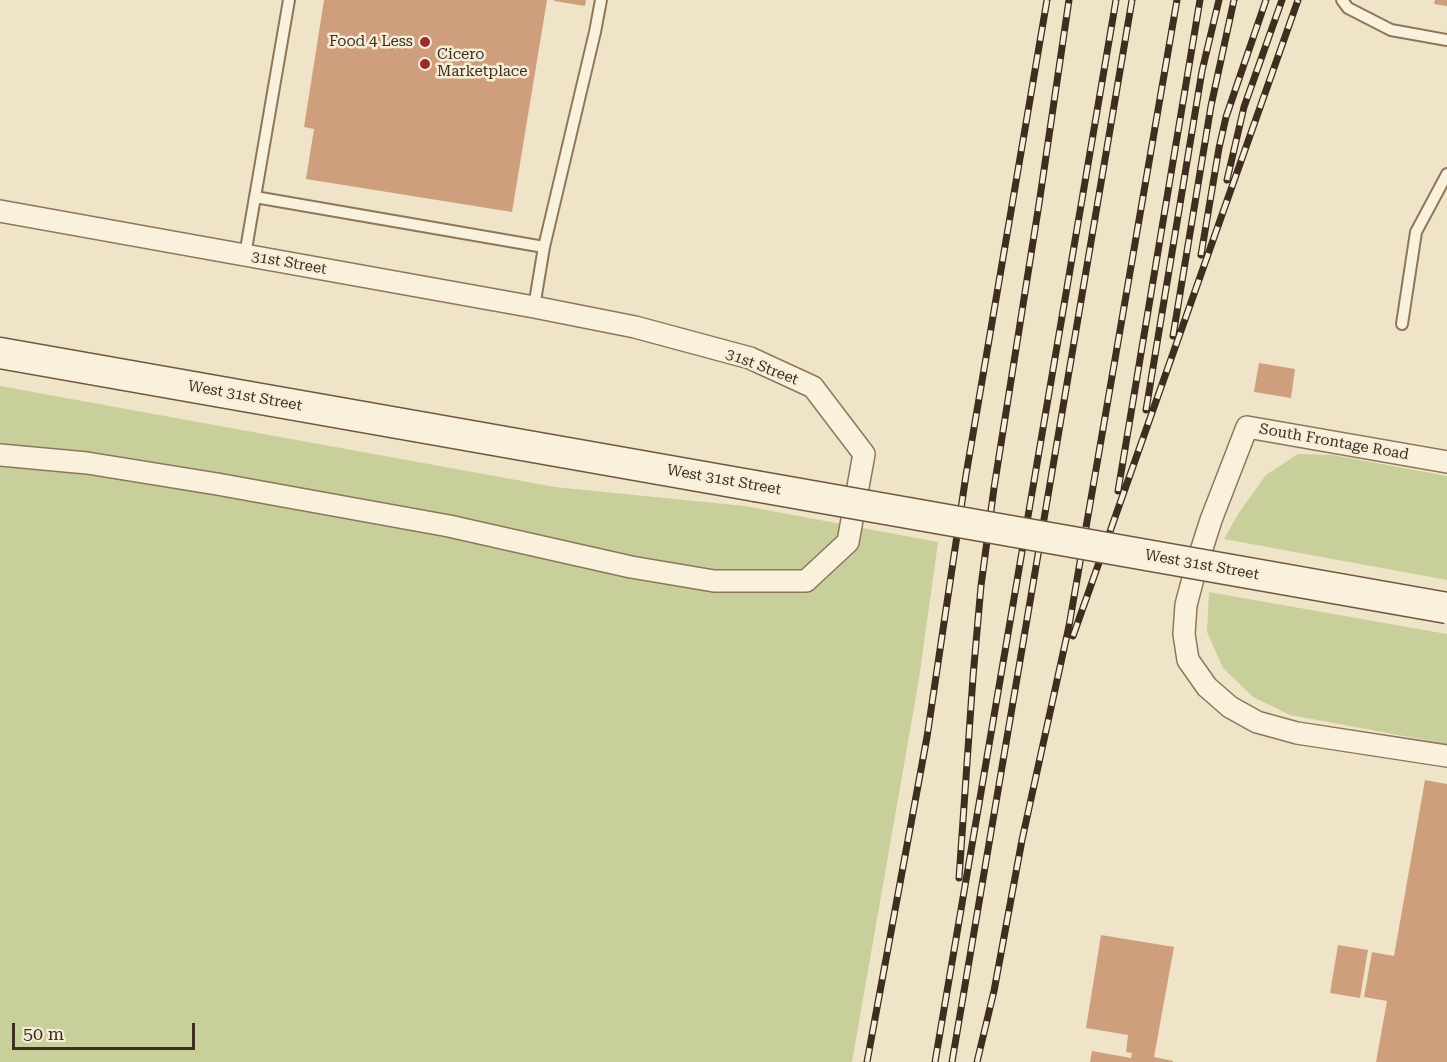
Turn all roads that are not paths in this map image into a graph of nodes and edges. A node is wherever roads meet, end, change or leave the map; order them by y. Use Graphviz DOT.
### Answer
graph roads {
  1 [pos="289,0"];
  2 [pos="601,0"];
  3 [pos="1342,0"];
  4 [pos="1447,40"];
  5 [pos="1447,174"];
  6 [pos="255,197"];
  7 [pos="0,211"];
  8 [pos="544,248"];
  9 [pos="245,255"];
  10 [pos="534,307"];
  11 [pos="1402,324"];
  12 [pos="0,353"];
  13 [pos="0,455"];
  14 [pos="1447,462"];
  15 [pos="1447,608"];
  16 [pos="1447,756"];
  1 -- 6 [label="lane"];
  2 -- 8 [label="lane"];
  3 -- 4 [label="lane"];
  5 -- 11 [label="lane"];
  6 -- 8 [label="lane"];
  6 -- 9 [label="lane"];
  7 -- 9 [label="street, 31st Street"];
  8 -- 10 [label="lane"];
  9 -- 10 [label="street, 31st Street"];
  10 -- 13 [label="street, 31st Street"];
  12 -- 15 [label="main road, West 31st Street, bridge"];
  14 -- 16 [label="street, South Frontage Road"];
}
